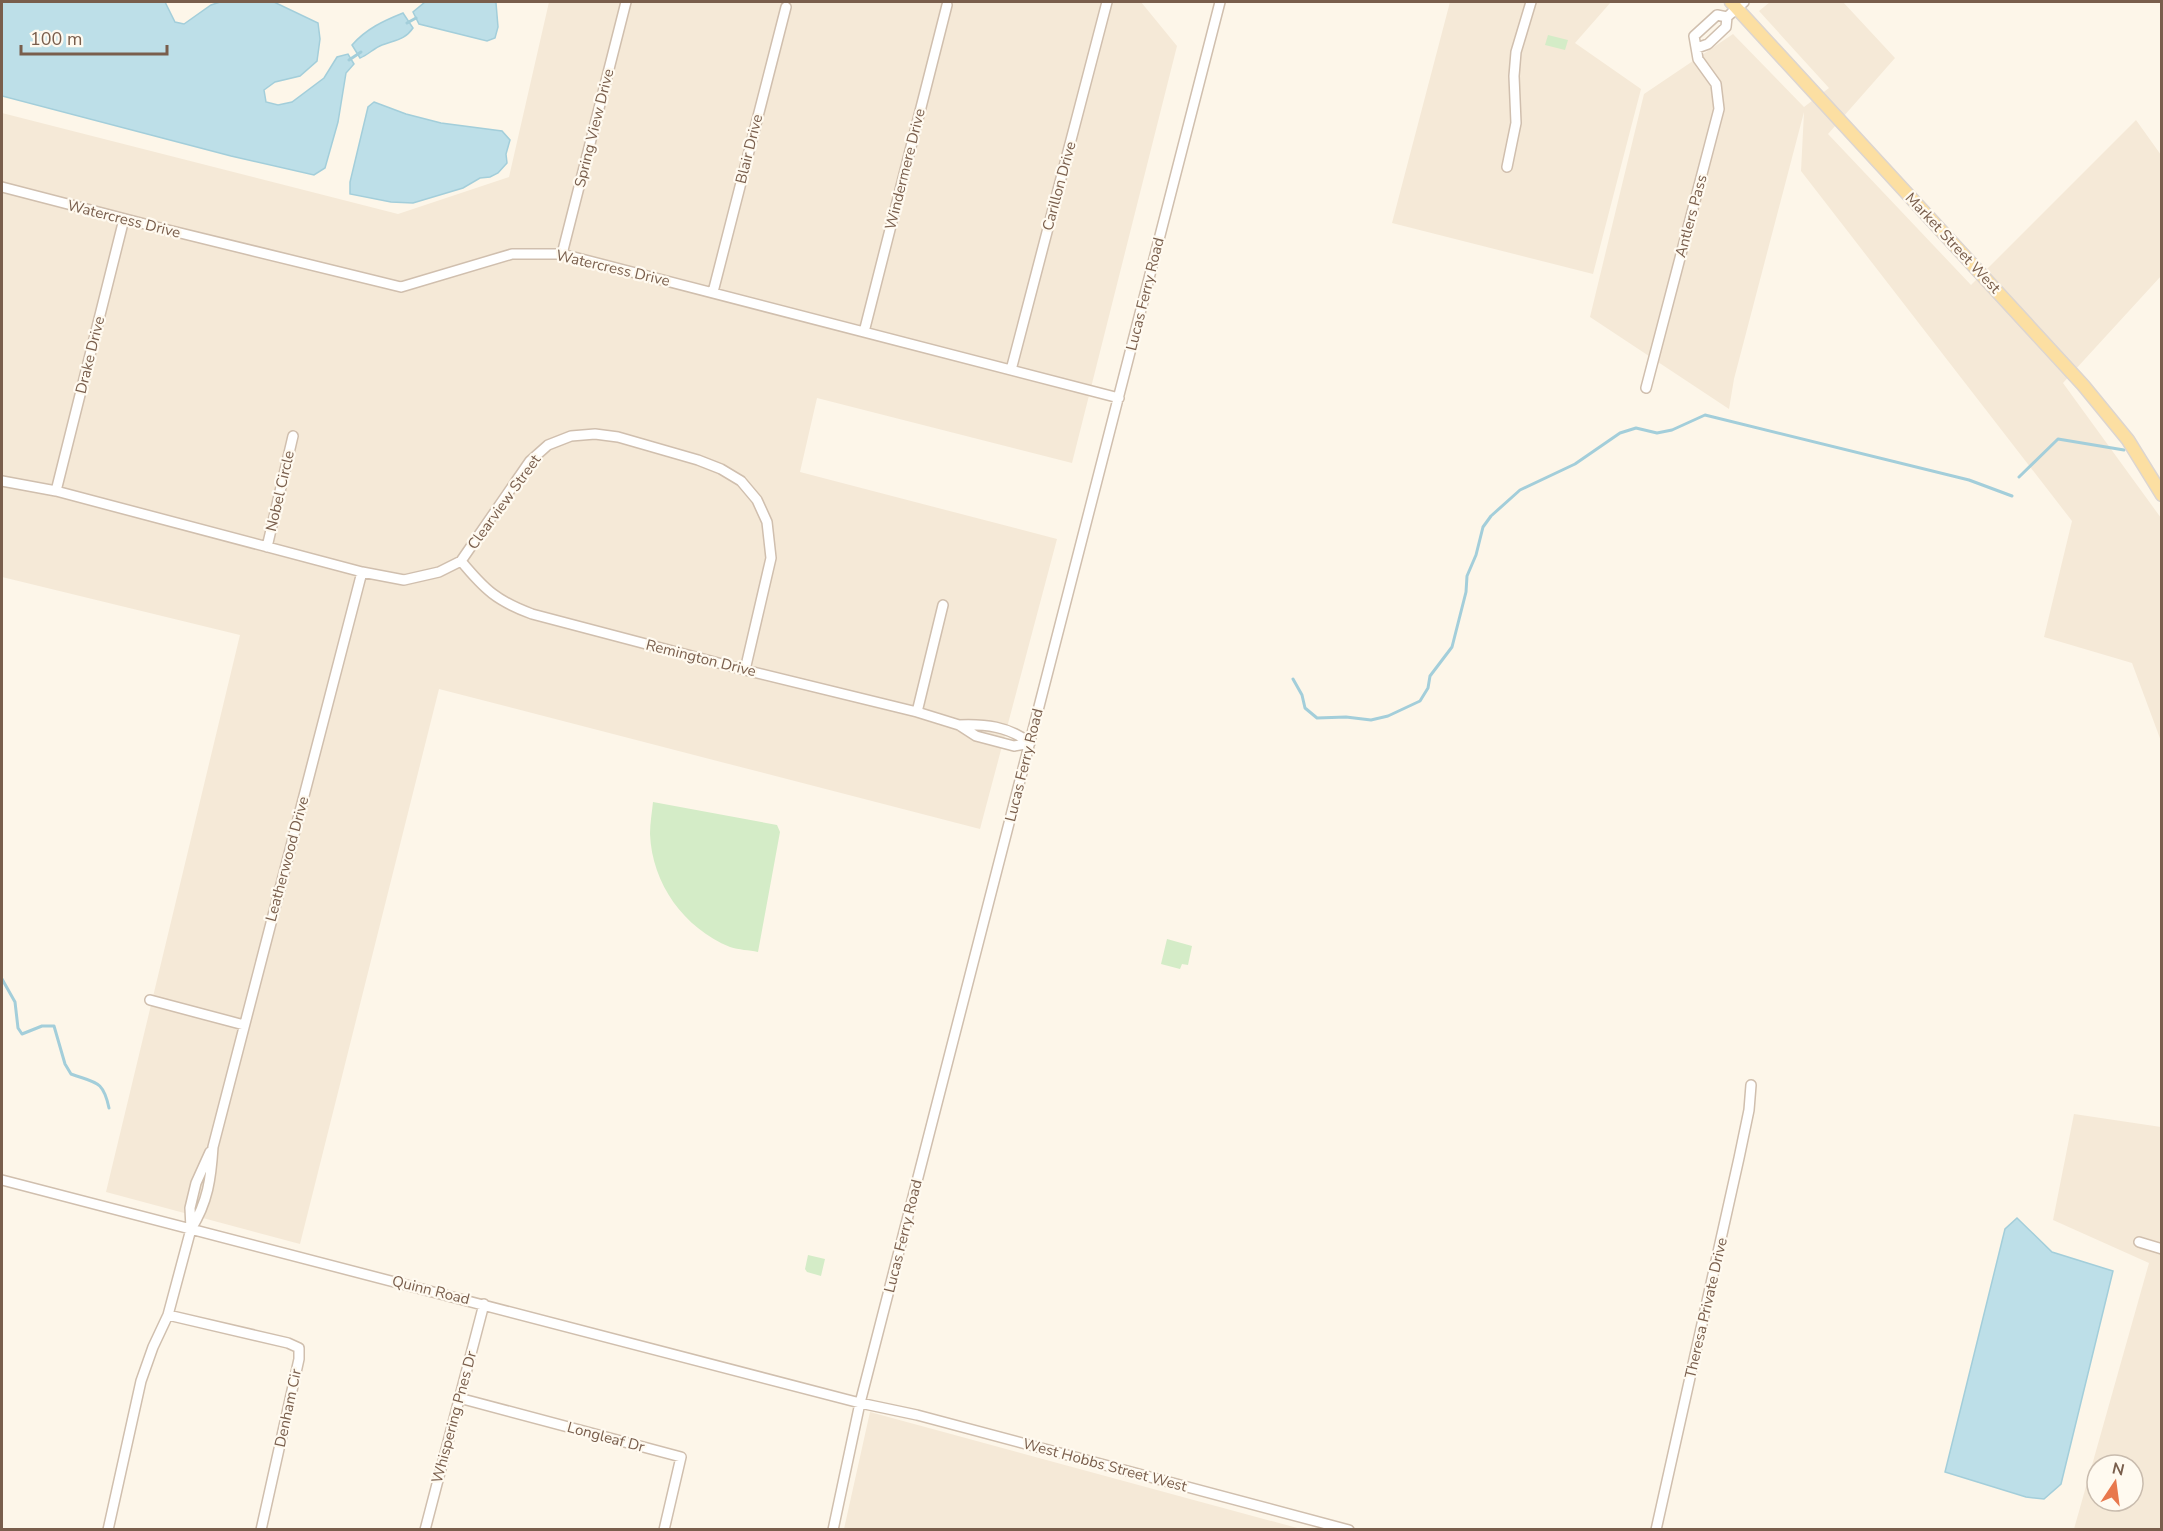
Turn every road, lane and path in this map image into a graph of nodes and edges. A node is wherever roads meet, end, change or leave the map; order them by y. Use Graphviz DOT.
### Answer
graph roads {
  1 [pos="626,2"];
  2 [pos="1107,2"];
  3 [pos="1220,2"];
  4 [pos="1531,2"];
  5 [pos="1738,4"];
  6 [pos="947,5"];
  7 [pos="786,7"];
  8 [pos="1727,17"];
  9 [pos="1697,48"];
  10 [pos="1507,167"];
  11 [pos="2,187"];
  12 [pos="124,219"];
  13 [pos="562,254"];
  14 [pos="713,292"];
  15 [pos="864,332"];
  16 [pos="1011,370"];
  17 [pos="1646,388"];
  18 [pos="1119,398"];
  19 [pos="293,436"];
  20 [pos="2,482"];
  21 [pos="56,491"];
  22 [pos="2162,495"];
  23 [pos="267,547"];
  24 [pos="461,561"];
  25 [pos="362,572"];
  26 [pos="943,604"];
  27 [pos="745,670"];
  28 [pos="918,712"];
  29 [pos="959,725"];
  30 [pos="1030,743"];
  31 [pos="150,1000"];
  32 [pos="244,1025"];
  33 [pos="1751,1085"];
  34 [pos="2,1180"];
  35 [pos="191,1229"];
  36 [pos="2139,1242"];
  37 [pos="2162,1250"];
  38 [pos="484,1304"];
  39 [pos="168,1315"];
  40 [pos="459,1398"];
  41 [pos="860,1402"];
  42 [pos="1338,1528"];
  43 [pos="108,1530"];
  44 [pos="261,1530"];
  45 [pos="425,1530"];
  46 [pos="664,1530"];
  47 [pos="832,1530"];
  48 [pos="1349,1530"];
  49 [pos="1656,1530"];
  1 -- 13 [label="street, Spring View Drive"];
  2 -- 16 [label="street, Carillon Drive"];
  3 -- 18 [label="street, Lucas Ferry Road"];
  4 -- 10 [label="street"];
  5 -- 8 [label="street"];
  5 -- 22 [label="main road, Market Street West"];
  6 -- 15 [label="street, Windermere Drive"];
  7 -- 14 [label="street, Blair Drive"];
  8 -- 9 [label="street"];
  8 -- 9 [label="street"];
  9 -- 17 [label="street, Antlers Pass"];
  11 -- 12 [label="street, Watercress Drive"];
  12 -- 13 [label="street, Watercress Drive"];
  12 -- 21 [label="street, Drake Drive"];
  13 -- 14 [label="street, Watercress Drive"];
  14 -- 15 [label="street, Watercress Drive"];
  15 -- 16 [label="street, Watercress Drive"];
  16 -- 18 [label="street, Watercress Drive"];
  18 -- 30 [label="street, Lucas Ferry Road"];
  19 -- 23 [label="street, Nobel Circle"];
  20 -- 21 [label="street, Clearview Street"];
  21 -- 23 [label="street, Clearview Street"];
  23 -- 25 [label="street, Clearview Street"];
  24 -- 25 [label="street, Clearview Street"];
  24 -- 27 [label="street, Remington Drive"];
  24 -- 27 [label="street, Clearview Street"];
  25 -- 32 [label="street, Leatherwood Drive"];
  26 -- 28 [label="street"];
  27 -- 28 [label="street, Remington Drive"];
  28 -- 29 [label="street, Remington Drive"];
  29 -- 30 [label="street, Remington Drive"];
  29 -- 30 [label="street, Remington Drive"];
  30 -- 41 [label="street, Lucas Ferry Road"];
  31 -- 32 [label="street"];
  32 -- 35 [label="street, Leatherwood Drive"];
  33 -- 49 [label="street, Theresa Private Drive"];
  34 -- 35 [label="street, Quinn Road"];
  35 -- 38 [label="street, Quinn Road"];
  35 -- 39 [label="street"];
  36 -- 37 [label="street"];
  38 -- 40 [label="street, Whispering Pnes Dr"];
  38 -- 41 [label="street, Quinn Road"];
  39 -- 43 [label="street"];
  39 -- 44 [label="street, Denham Cir"];
  40 -- 45 [label="street, Whispering Pnes Dr"];
  40 -- 46 [label="street, Longleaf Dr"];
  41 -- 42 [label="street, West Hobbs Street West"];
  41 -- 47 [label="street, Lucas Ferry Road"];
  42 -- 48 [label="street, West Hobbs Street West"];
}
